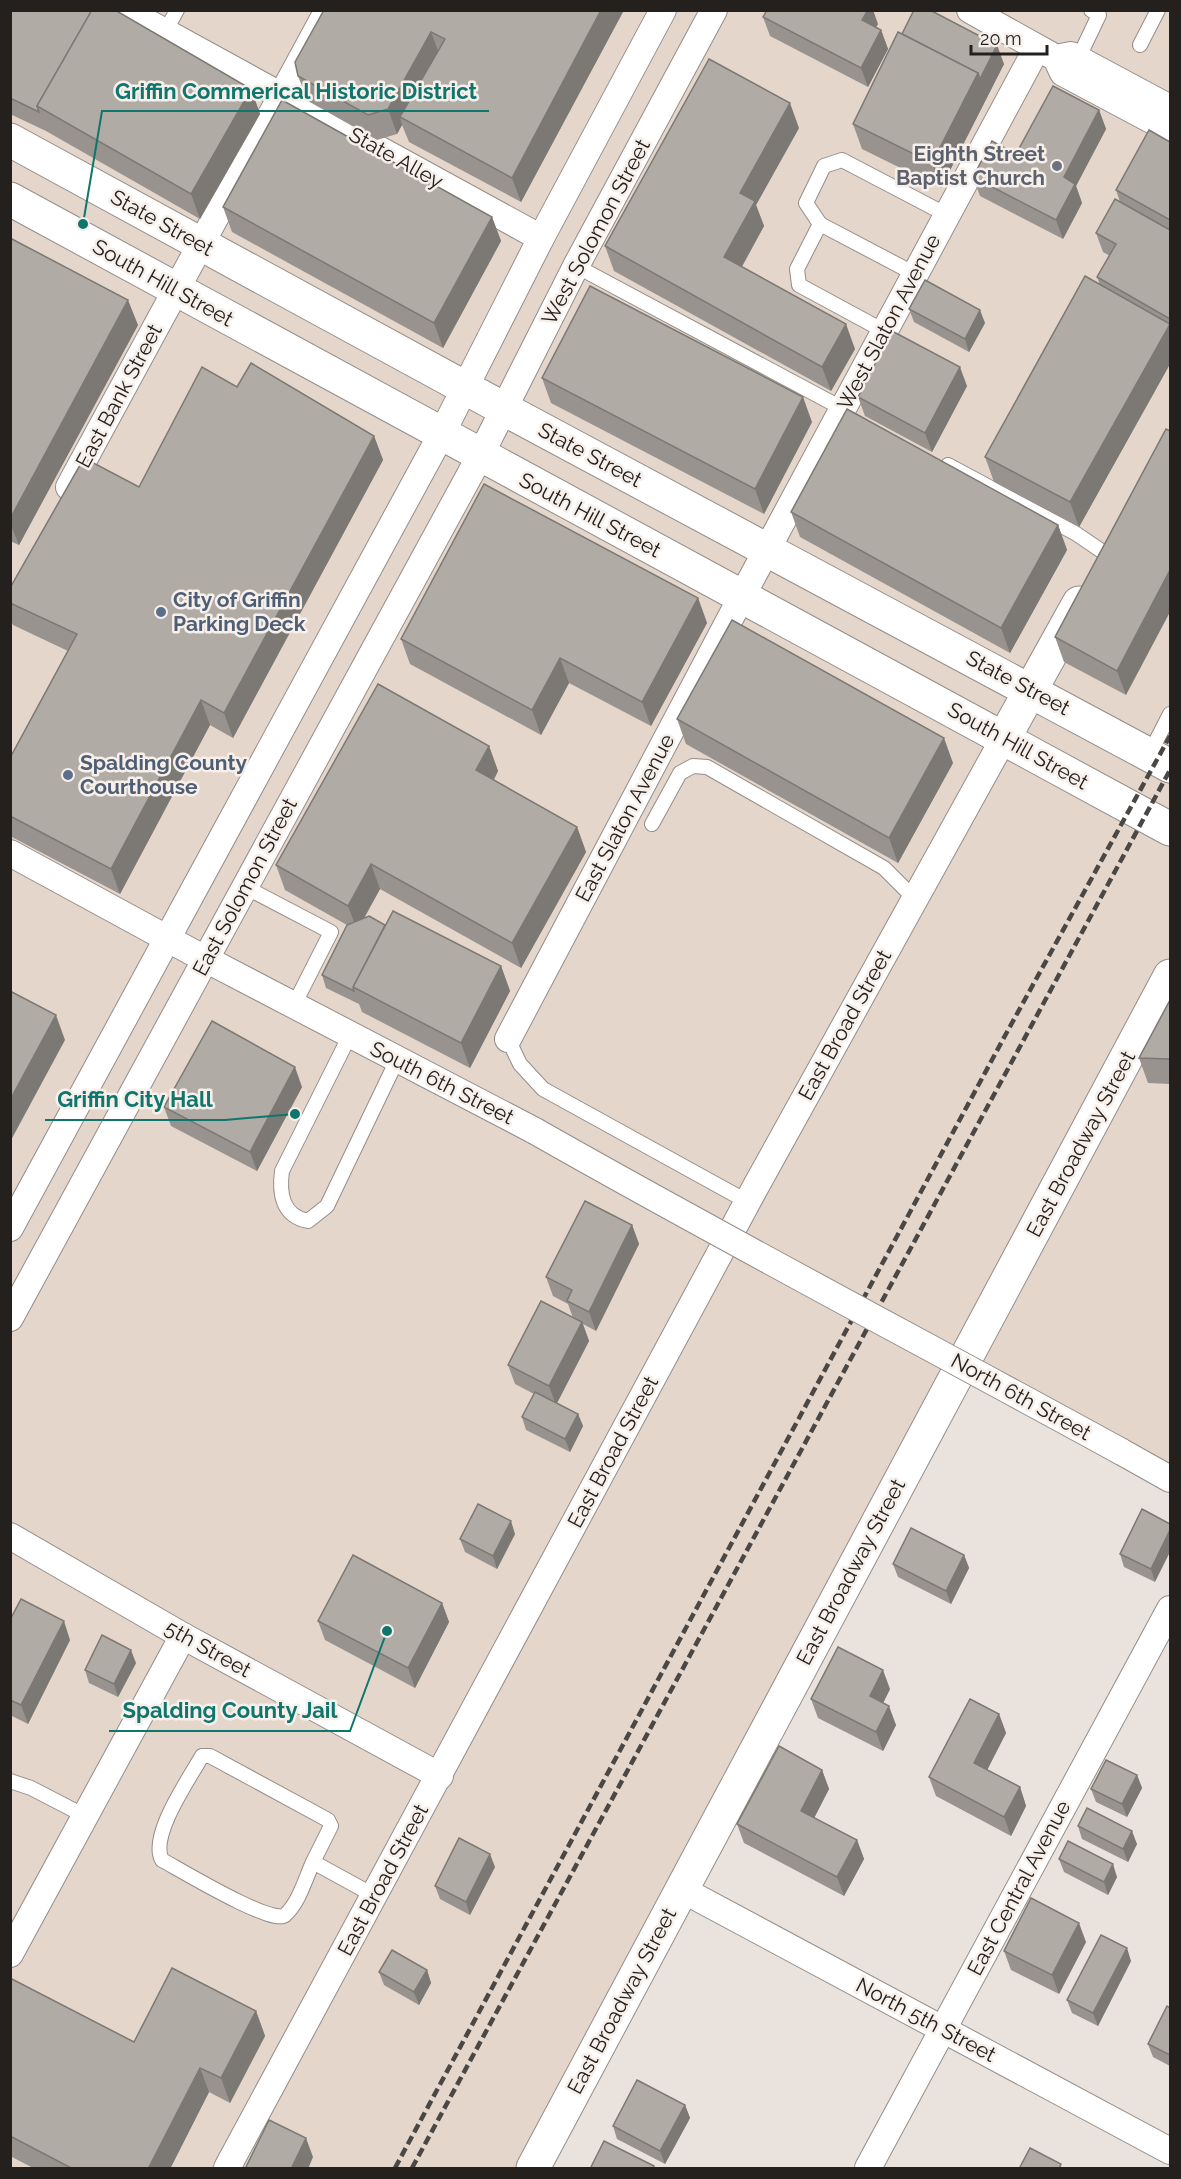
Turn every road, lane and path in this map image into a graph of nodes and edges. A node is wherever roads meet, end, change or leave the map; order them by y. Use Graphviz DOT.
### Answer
graph roads {
  1 [pos="125,10"];
  2 [pos="328,10"];
  3 [pos="663,10"];
  4 [pos="714,10"];
  5 [pos="970,10"];
  6 [pos="1090,10"];
  7 [pos="1158,10"];
  8 [pos="171,21"];
  9 [pos="1140,45"];
  10 [pos="1057,55"];
  11 [pos="283,95"];
  12 [pos="1170,108"];
  13 [pos="1170,130"];
  14 [pos="10,140"];
  15 [pos="10,200"];
  16 [pos="947,215"];
  17 [pos="820,224"];
  18 [pos="541,238"];
  19 [pos="201,244"];
  20 [pos="576,266"];
  21 [pos="915,274"];
  22 [pos="175,291"];
  23 [pos="884,331"];
  24 [pos="466,388"];
  25 [pos="504,409"];
  26 [pos="852,414"];
  27 [pos="441,435"];
  28 [pos="480,456"];
  29 [pos="933,457"];
  30 [pos="60,504"];
  31 [pos="1122,524"];
  32 [pos="767,549"];
  33 [pos="1106,554"];
  34 [pos="742,596"];
  35 [pos="1031,689"];
  36 [pos="1170,714"];
  37 [pos="1004,738"];
  38 [pos="1160,760"];
  39 [pos="652,824"];
  40 [pos="1170,829"];
  41 [pos="10,853"];
  42 [pos="245,887"];
  43 [pos="915,899"];
  44 [pos="167,939"];
  45 [pos="206,960"];
  46 [pos="1170,976"];
  47 [pos="294,1005"];
  48 [pos="350,1035"];
  49 [pos="508,1039"];
  50 [pos="397,1060"];
  51 [pos="748,1202"];
  52 [pos="10,1228"];
  53 [pos="872,1314"];
  54 [pos="10,1318"];
  55 [pos="1170,1479"];
  56 [pos="10,1536"];
  57 [pos="1170,1609"];
  58 [pos="183,1636"];
  59 [pos="440,1776"];
  60 [pos="10,1781"];
  61 [pos="85,1816"];
  62 [pos="313,1862"];
  63 [pos="681,1889"];
  64 [pos="375,1896"];
  65 [pos="10,1954"];
  66 [pos="943,2029"];
  67 [pos="1170,2151"];
  68 [pos="227,2169"];
  69 [pos="533,2169"];
  70 [pos="868,2169"];
  1 -- 8 [label="street, State Alley"];
  2 -- 11 [label="street, East Bank Street"];
  3 -- 18 [label="street, West Solomon Street"];
  4 -- 20 [label="street, West Solomon Street"];
  5 -- 10 [label="street"];
  6 -- 10 [label="lane"];
  7 -- 9 [label="lane"];
  8 -- 11 [label="street, State Alley"];
  10 -- 12 [label="street"];
  10 -- 13 [label="street"];
  10 -- 16 [label="street, West Slaton Avenue"];
  11 -- 18 [label="street, State Alley"];
  11 -- 19 [label="street, East Bank Street"];
  14 -- 19 [label="main road, State Street"];
  15 -- 22 [label="main road, South Hill Street"];
  16 -- 17 [label="lane"];
  16 -- 21 [label="street, West Slaton Avenue"];
  17 -- 21 [label="lane"];
  17 -- 23 [label="lane"];
  18 -- 24 [label="street, West Solomon Street"];
  19 -- 22 [label="street, East Bank Street"];
  19 -- 24 [label="main road, State Street"];
  20 -- 25 [label="street, West Solomon Street"];
  20 -- 26 [label="lane"];
  21 -- 23 [label="street, West Slaton Avenue"];
  22 -- 27 [label="main road, South Hill Street"];
  22 -- 30 [label="street, East Bank Street"];
  23 -- 26 [label="street, West Slaton Avenue"];
  24 -- 25 [label="main road, State Street"];
  24 -- 27 [label="street, West Solomon Street"];
  25 -- 28 [label="street, West Solomon Street"];
  25 -- 32 [label="main road, State Street"];
  26 -- 32 [label="street, West Slaton Avenue"];
  27 -- 28 [label="main road, South Hill Street"];
  27 -- 44 [label="street, East Solomon Street"];
  28 -- 34 [label="main road, South Hill Street"];
  28 -- 42 [label="street, East Solomon Street"];
  29 -- 33 [label="lane"];
  31 -- 33 [label="main road"];
  32 -- 34 [label="street, West Slaton Avenue"];
  32 -- 35 [label="main road, State Street"];
  33 -- 35 [label="main road"];
  34 -- 37 [label="main road, South Hill Street"];
  34 -- 49 [label="street, East Slaton Avenue"];
  35 -- 37 [label="main road"];
  35 -- 38 [label="main road, State Street"];
  36 -- 38 [label="lane"];
  37 -- 40 [label="main road, South Hill Street"];
  37 -- 43 [label="street, East Broad Street"];
  39 -- 43 [label="lane"];
  41 -- 44 [label="street, South 6th Street"];
  42 -- 45 [label="street, East Solomon Street"];
  42 -- 47 [label="lane"];
  43 -- 51 [label="street, East Broad Street"];
  44 -- 45 [label="street, South 6th Street"];
  44 -- 52 [label="street, East Solomon Street"];
  45 -- 47 [label="street, South 6th Street"];
  45 -- 54 [label="street, East Solomon Street"];
  46 -- 63 [label="main road, East Broadway Street"];
  47 -- 48 [label="street, South 6th Street"];
  48 -- 50 [label="street, South 6th Street"];
  48 -- 50 [label="lane"];
  49 -- 51 [label="lane"];
  50 -- 53 [label="street, South 6th Street, bridge"];
  51 -- 59 [label="street, East Broad Street"];
  53 -- 55 [label="street, North 6th Street, bridge"];
  56 -- 58 [label="street, 5th Street"];
  57 -- 66 [label="street, East Central Avenue"];
  58 -- 59 [label="street, 5th Street"];
  58 -- 61 [label="street"];
  59 -- 64 [label="street, East Broad Street"];
  60 -- 61 [label="lane"];
  61 -- 65 [label="street"];
  62 -- 62 [label="lane"];
  62 -- 64 [label="lane"];
  63 -- 66 [label="street, North 5th Street"];
  63 -- 69 [label="main road, East Broadway Street"];
  64 -- 68 [label="street, East Broad Street"];
  66 -- 67 [label="street, North 5th Street"];
  66 -- 70 [label="street, East Central Avenue"];
}
